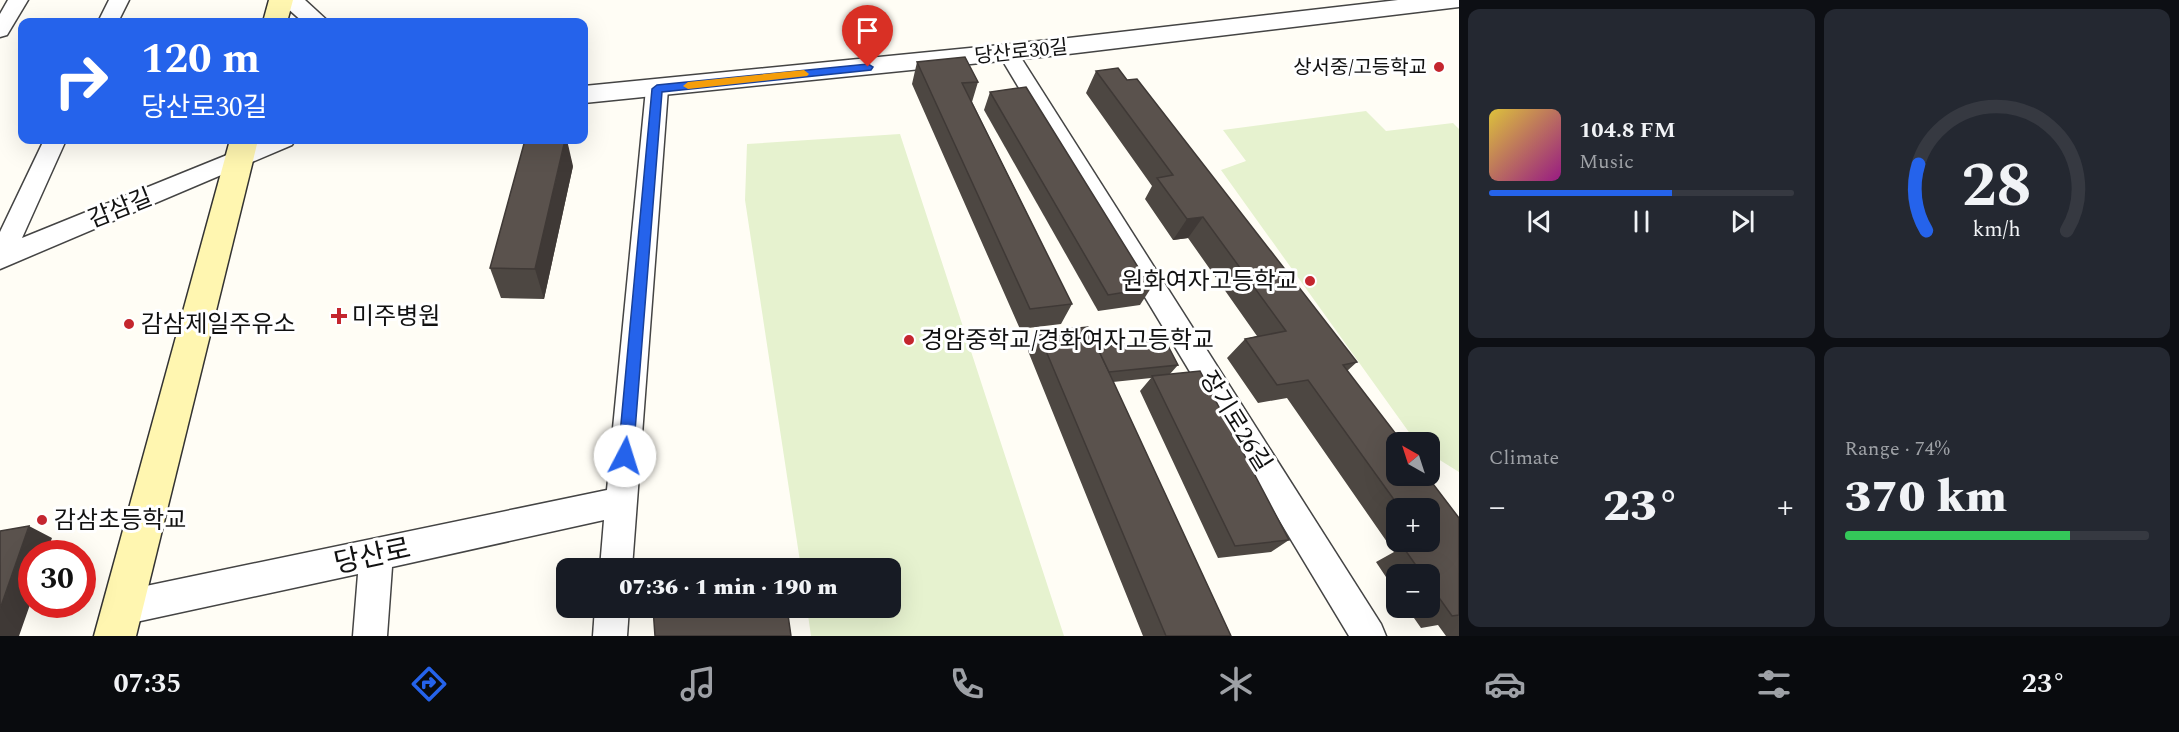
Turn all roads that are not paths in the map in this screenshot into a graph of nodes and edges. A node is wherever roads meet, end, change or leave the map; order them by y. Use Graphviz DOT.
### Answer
graph roads {
  1 [pos="18,0"];
  2 [pos="118,0"];
  3 [pos="281,0"];
  4 [pos="290,0"];
  5 [pos="1459,0"];
  6 [pos="110,18"];
  7 [pos="276,18"];
  8 [pos="312,18"];
  9 [pos="0,31"];
  10 [pos="1008,53"];
  11 [pos="657,89"];
  12 [pos="588,95"];
  13 [pos="53,144"];
  14 [pos="265,144"];
  15 [pos="242,149"];
  16 [pos="0,258"];
  17 [pos="621,502"];
  18 [pos="376,554"];
  19 [pos="617,558"];
  20 [pos="611,618"];
  21 [pos="118,622"];
  22 [pos="370,636"];
  23 [pos="610,636"];
  24 [pos="1369,636"];
  1 -- 9 [label="street"];
  2 -- 6 [label="street"];
  3 -- 7 [label="main road"];
  4 -- 8 [label="street"];
  5 -- 10 [label="street, 당산로30길"];
  10 -- 11 [label="street, 당산로30길"];
  10 -- 24 [label="street, 장기로26길"];
  11 -- 12 [label="street, 당산로30길"];
  11 -- 17 [label="street"];
  13 -- 16 [label="street"];
  14 -- 15 [label="street"];
  15 -- 16 [label="street, 감삼길"];
  15 -- 21 [label="main road, 당산로"];
  17 -- 18 [label="street, 당산로"];
  17 -- 19 [label="street"];
  18 -- 21 [label="street, 당산로"];
  18 -- 22 [label="street"];
  20 -- 23 [label="street"];
}
